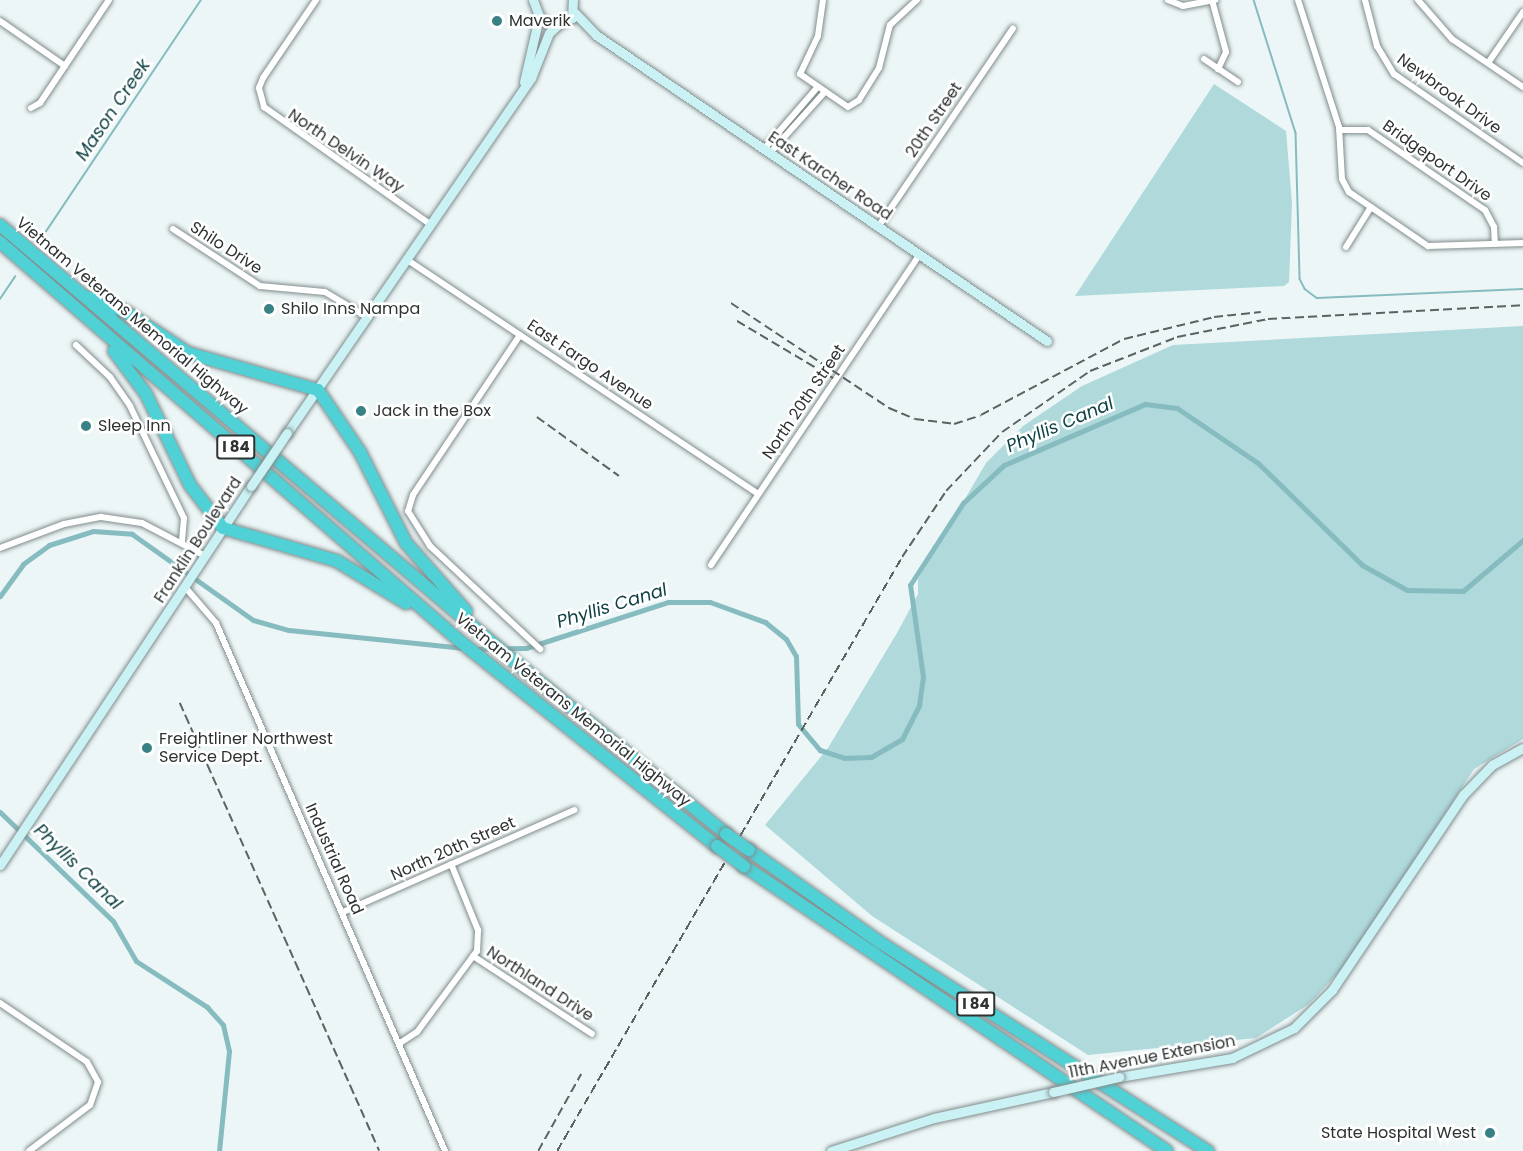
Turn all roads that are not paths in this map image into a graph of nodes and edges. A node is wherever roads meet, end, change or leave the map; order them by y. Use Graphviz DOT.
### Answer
graph roads {
  1 [pos="109,0"];
  2 [pos="316,0"];
  3 [pos="823,0"];
  4 [pos="917,0"];
  5 [pos="1168,0"];
  6 [pos="1213,0"];
  7 [pos="1298,0"];
  8 [pos="1365,0"];
  9 [pos="1418,0"];
  10 [pos="534,1"];
  11 [pos="576,5"];
  12 [pos="1523,12"];
  13 [pos="539,17"];
  14 [pos="0,21"];
  15 [pos="562,24"];
  16 [pos="1013,28"];
  17 [pos="596,35"];
  18 [pos="1204,59"];
  19 [pos="1488,63"];
  20 [pos="65,66"];
  21 [pos="1218,69"];
  22 [pos="524,82"];
  23 [pos="1238,82"];
  24 [pos="1523,87"];
  25 [pos="816,89"];
  26 [pos="823,94"];
  27 [pos="31,108"];
  28 [pos="1339,130"];
  29 [pos="767,151"];
  30 [pos="1523,163"];
  31 [pos="1371,207"];
  32 [pos="429,224"];
  33 [pos="0,225"];
  34 [pos="878,227"];
  35 [pos="173,229"];
  36 [pos="0,242"];
  37 [pos="1523,243"];
  38 [pos="1495,244"];
  39 [pos="1346,247"];
  40 [pos="12,252"];
  41 [pos="919,255"];
  42 [pos="406,259"];
  43 [pos="77,293"];
  44 [pos="367,317"];
  45 [pos="520,334"];
  46 [pos="1047,341"];
  47 [pos="76,345"];
  48 [pos="318,390"];
  49 [pos="758,494"];
  50 [pos="223,528"];
  51 [pos="182,542"];
  52 [pos="0,548"];
  53 [pos="205,556"];
  54 [pos="711,564"];
  55 [pos="190,580"];
  56 [pos="494,640"];
  57 [pos="461,642"];
  58 [pos="540,650"];
  59 [pos="1523,748"];
  60 [pos="574,810"];
  61 [pos="451,864"];
  62 [pos="0,865"];
  63 [pos="343,912"];
  64 [pos="473,956"];
  65 [pos="0,1003"];
  66 [pos="592,1034"];
  67 [pos="400,1043"];
  68 [pos="29,1151"];
  69 [pos="445,1151"];
  70 [pos="831,1151"];
  71 [pos="1167,1151"];
  72 [pos="1208,1151"];
  1 -- 20 [label="street"];
  2 -- 32 [label="street, North Delvin Way"];
  3 -- 25 [label="street"];
  4 -- 26 [label="street"];
  5 -- 6 [label="street"];
  6 -- 21 [label="street"];
  7 -- 28 [label="street"];
  8 -- 30 [label="street, Newbrook Drive"];
  9 -- 19 [label="street"];
  10 -- 13 [label="street"];
  11 -- 15 [label="street, Franklin Boulevard"];
  11 -- 17 [label="street"];
  12 -- 19 [label="street"];
  13 -- 15 [label="street"];
  13 -- 22 [label="street, Franklin Boulevard"];
  14 -- 20 [label="street"];
  15 -- 17 [label="street"];
  15 -- 22 [label="street, Franklin Boulevard"];
  16 -- 34 [label="street, 20th Street"];
  17 -- 29 [label="street, East Karcher Road"];
  18 -- 21 [label="street"];
  19 -- 24 [label="street"];
  20 -- 27 [label="street"];
  21 -- 23 [label="street"];
  22 -- 32 [label="street, Franklin Boulevard"];
  25 -- 26 [label="street"];
  25 -- 29 [label="street"];
  26 -- 29 [label="street"];
  28 -- 31 [label="street"];
  28 -- 38 [label="street, Bridgeport Drive"];
  29 -- 34 [label="street, East Karcher Road"];
  31 -- 38 [label="street"];
  31 -- 39 [label="street"];
  32 -- 42 [label="street, Franklin Boulevard"];
  33 -- 43 [label="highway, Vietnam Veterans Memorial Highway / I 84"];
  34 -- 41 [label="street, East Karcher Road"];
  35 -- 44 [label="street, Shilo Drive"];
  36 -- 40 [label="highway, Vietnam Veterans Memorial Highway / I 84"];
  37 -- 38 [label="street"];
  40 -- 50 [label="highway"];
  40 -- 57 [label="highway, Vietnam Veterans Memorial Highway / I 84"];
  41 -- 46 [label="street, East Karcher Road"];
  41 -- 49 [label="street, North 20th Street"];
  42 -- 44 [label="street, Franklin Boulevard"];
  42 -- 45 [label="street, East Fargo Avenue"];
  43 -- 48 [label="highway"];
  43 -- 56 [label="highway, Vietnam Veterans Memorial Highway / I 84"];
  44 -- 48 [label="street, Franklin Boulevard"];
  45 -- 49 [label="street, East Fargo Avenue"];
  45 -- 58 [label="street"];
  47 -- 51 [label="street"];
  48 -- 50 [label="street, Franklin Boulevard, bridge"];
  48 -- 56 [label="highway"];
  49 -- 54 [label="street, North 20th Street"];
  50 -- 53 [label="street, Franklin Boulevard"];
  50 -- 57 [label="highway"];
  51 -- 52 [label="street"];
  51 -- 53 [label="street"];
  53 -- 55 [label="street, Franklin Boulevard"];
  55 -- 62 [label="street, Franklin Boulevard"];
  55 -- 63 [label="street, Industrial Road"];
  56 -- 72 [label="highway, Vietnam Veterans Memorial Highway / I 84, bridge"];
  57 -- 71 [label="highway, Vietnam Veterans Memorial Highway / I 84, bridge"];
  59 -- 70 [label="street, 11th Avenue Extension, bridge"];
  60 -- 61 [label="street, North 20th Street"];
  61 -- 63 [label="street, North 20th Street"];
  61 -- 64 [label="street"];
  63 -- 67 [label="street, Industrial Road"];
  64 -- 66 [label="street, Northland Drive"];
  64 -- 67 [label="street"];
  65 -- 68 [label="street"];
  67 -- 69 [label="street, Industrial Road"];
}
